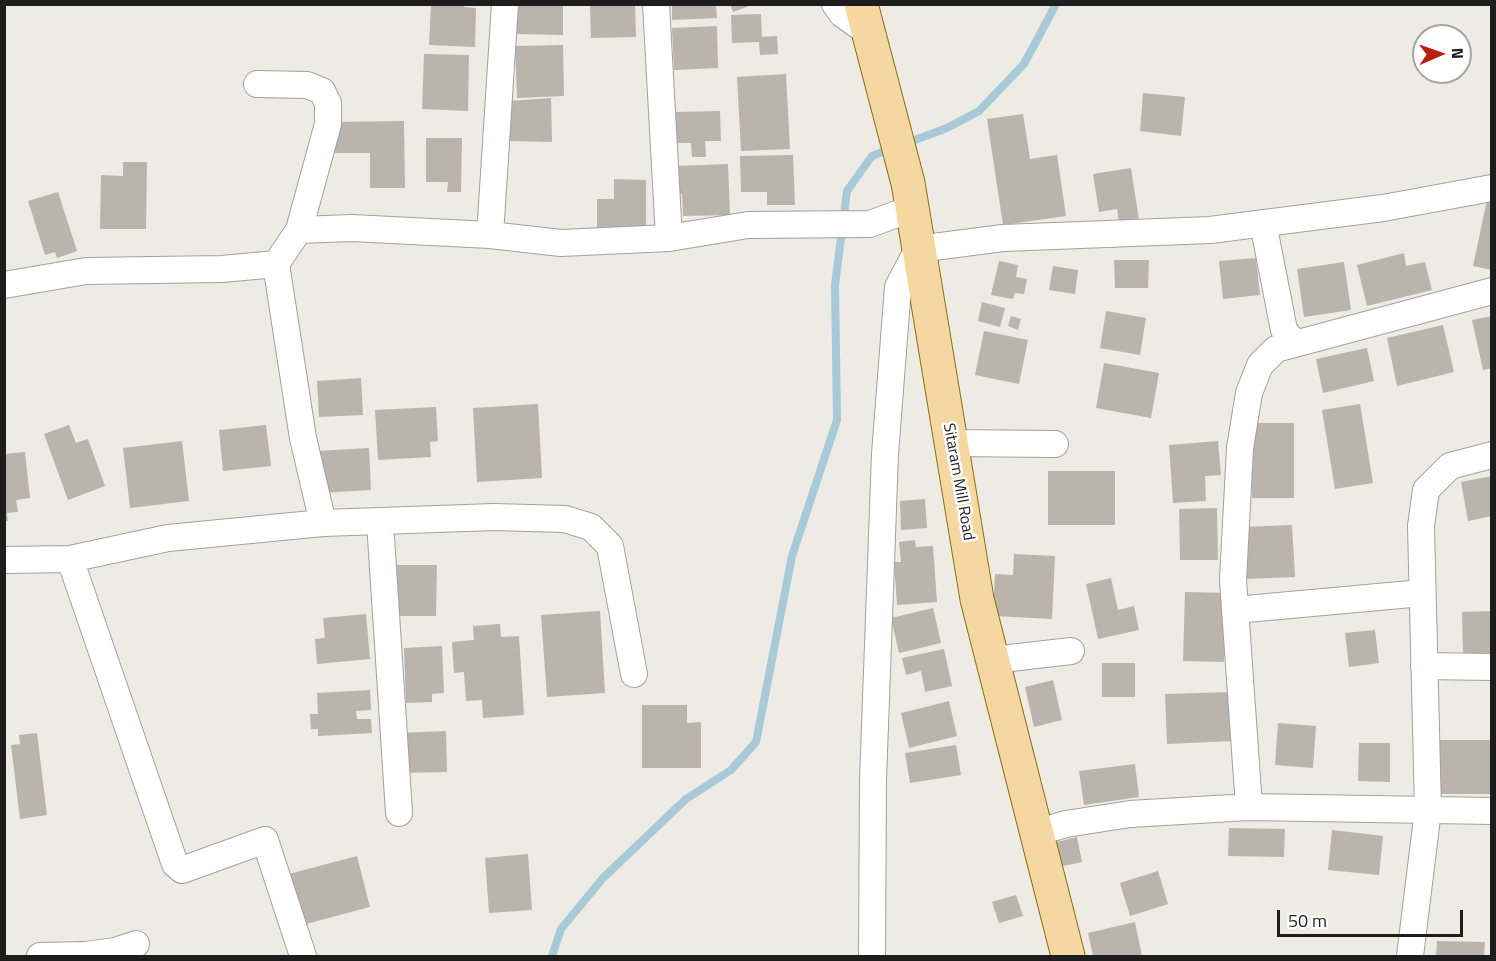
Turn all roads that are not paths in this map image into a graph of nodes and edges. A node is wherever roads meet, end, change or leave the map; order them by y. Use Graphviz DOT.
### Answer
graph roads {
  1 [pos="505,4"];
  2 [pos="656,4"];
  3 [pos="835,4"];
  4 [pos="864,18"];
  5 [pos="257,84"];
  6 [pos="1491,188"];
  7 [pos="910,195"];
  8 [pos="1263,223"];
  9 [pos="299,230"];
  10 [pos="490,235"];
  11 [pos="669,238"];
  12 [pos="918,249"];
  13 [pos="276,264"];
  14 [pos="4,285"];
  15 [pos="1491,291"];
  16 [pos="1296,344"];
  17 [pos="951,442"];
  18 [pos="1055,444"];
  19 [pos="1491,455"];
  20 [pos="380,522"];
  21 [pos="323,523"];
  22 [pos="70,559"];
  23 [pos="4,560"];
  24 [pos="1422,593"];
  25 [pos="1235,610"];
  26 [pos="1071,651"];
  27 [pos="993,660"];
  28 [pos="1424,666"];
  29 [pos="1491,667"];
  30 [pos="634,675"];
  31 [pos="1249,807"];
  32 [pos="1428,810"];
  33 [pos="1491,811"];
  34 [pos="399,813"];
  35 [pos="1035,833"];
  36 [pos="136,944"];
  37 [pos="40,957"];
  38 [pos="303,957"];
  39 [pos="872,957"];
  40 [pos="1068,957"];
  41 [pos="1410,957"];
  1 -- 10 [label="street"];
  2 -- 11 [label="street"];
  3 -- 4 [label="street"];
  4 -- 7 [label="main road, Sitaram Mill Road"];
  5 -- 9 [label="street"];
  6 -- 8 [label="street"];
  7 -- 11 [label="street"];
  7 -- 12 [label="main road, Sitaram Mill Road"];
  8 -- 12 [label="street"];
  8 -- 16 [label="street"];
  9 -- 10 [label="street"];
  9 -- 13 [label="street"];
  10 -- 11 [label="street"];
  12 -- 17 [label="main road, Sitaram Mill Road"];
  12 -- 39 [label="street"];
  13 -- 14 [label="street"];
  13 -- 21 [label="street"];
  15 -- 16 [label="street"];
  16 -- 25 [label="street"];
  17 -- 18 [label="street"];
  17 -- 27 [label="main road, Sitaram Mill Road"];
  19 -- 24 [label="street"];
  20 -- 21 [label="street"];
  20 -- 30 [label="street"];
  20 -- 34 [label="street"];
  21 -- 22 [label="street"];
  22 -- 23 [label="street"];
  22 -- 38 [label="street"];
  24 -- 25 [label="street"];
  24 -- 28 [label="street"];
  25 -- 31 [label="street"];
  26 -- 27 [label="street"];
  27 -- 35 [label="main road, Sitaram Mill Road"];
  28 -- 29 [label="street"];
  28 -- 32 [label="street"];
  31 -- 32 [label="street"];
  31 -- 35 [label="street"];
  32 -- 33 [label="street"];
  32 -- 41 [label="street"];
  35 -- 40 [label="main road, Sitaram Mill Road"];
  36 -- 37 [label="street"];
}
